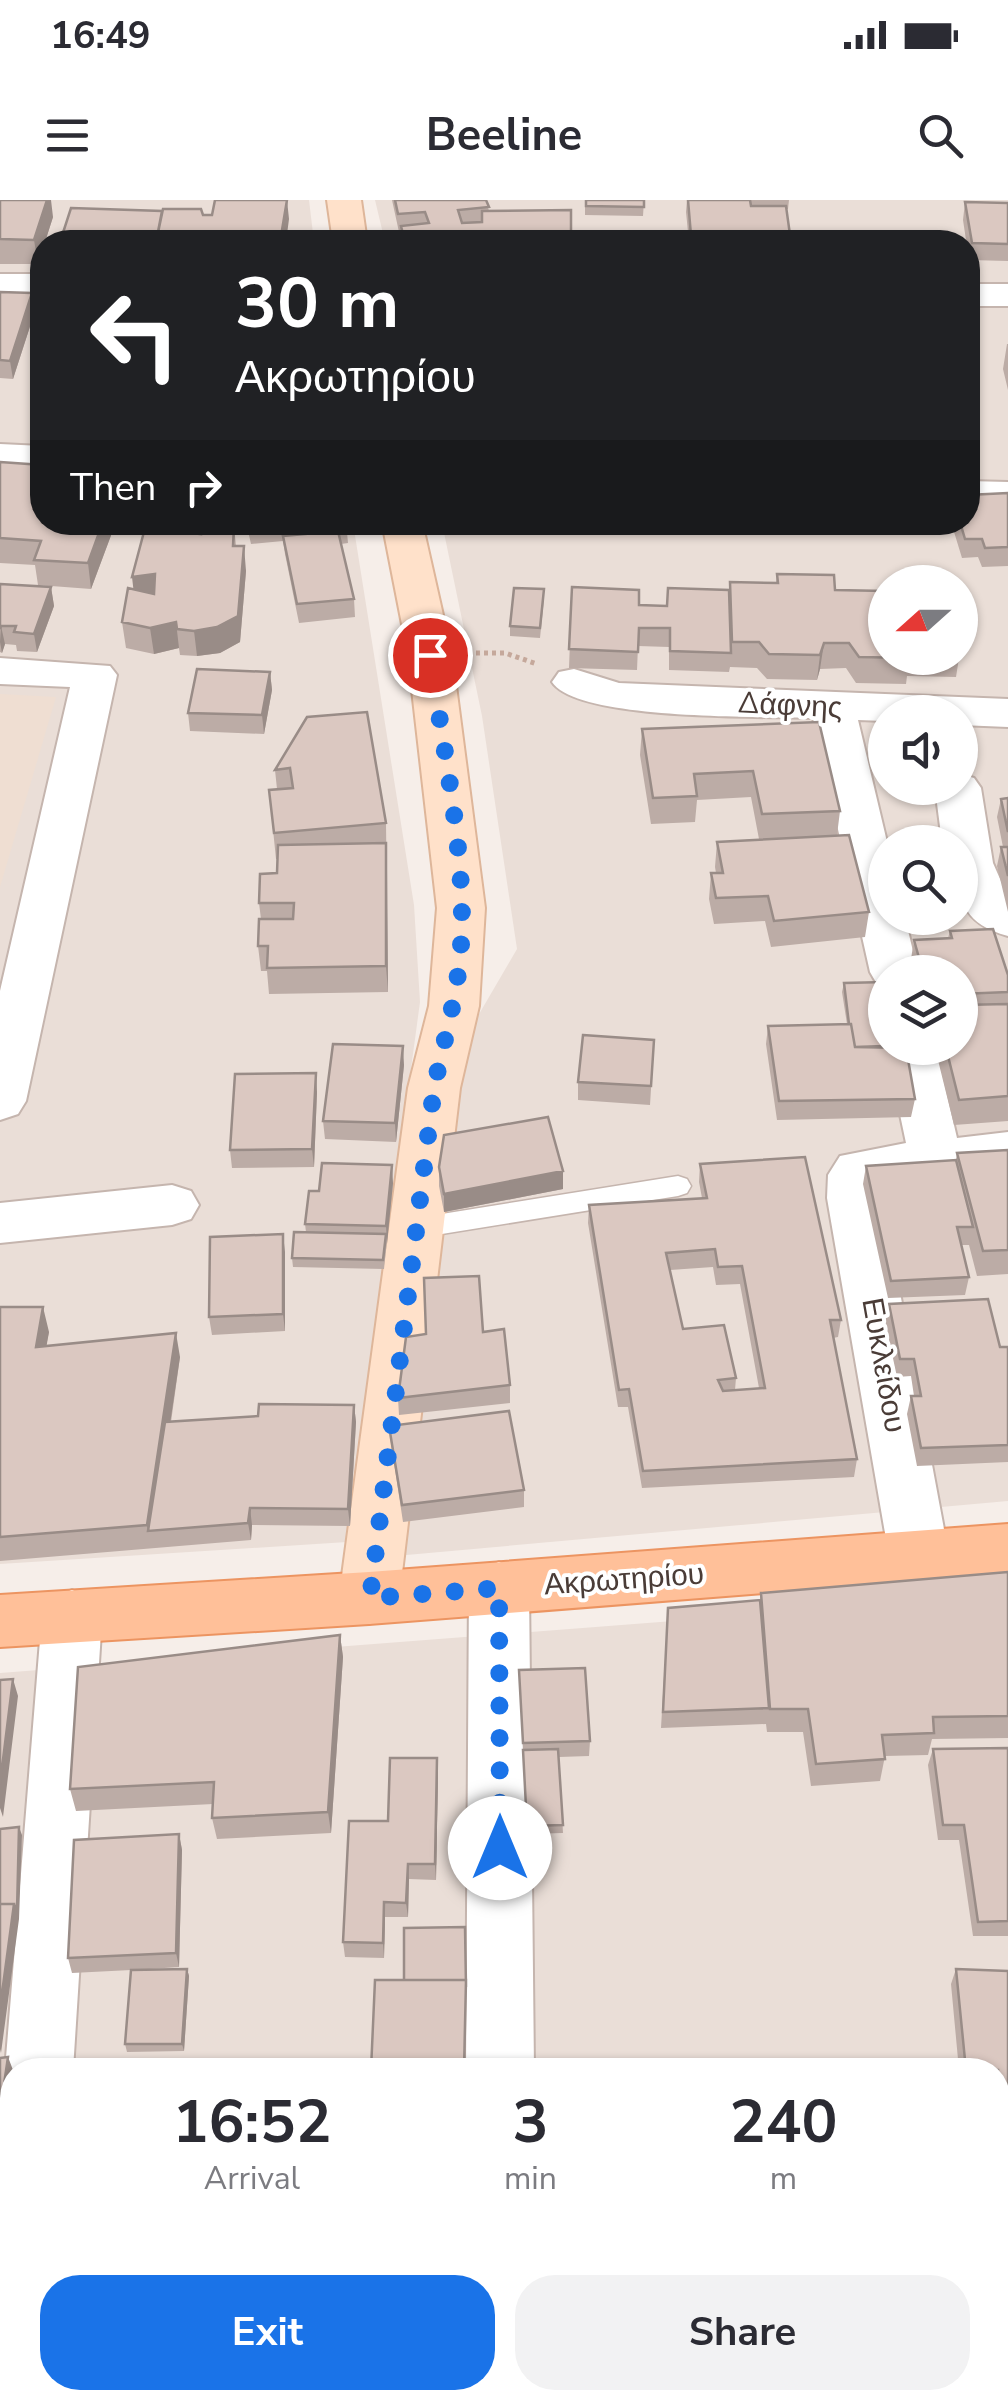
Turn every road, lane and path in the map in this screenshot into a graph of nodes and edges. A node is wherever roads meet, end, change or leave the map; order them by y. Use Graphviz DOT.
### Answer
graph roads {
  1 [pos="344,200"];
  2 [pos="348,230"];
  3 [pos="0,285"];
  4 [pos="30,286"];
  5 [pos="980,295"];
  6 [pos="1008,295"];
  7 [pos="0,456"];
  8 [pos="30,457"];
  9 [pos="980,493"];
  10 [pos="1008,494"];
  11 [pos="405,535"];
  12 [pos="430,655"];
  13 [pos="0,671"];
  14 [pos="574,682"];
  15 [pos="833,708"];
  16 [pos="868,709"];
  17 [pos="978,713"];
  18 [pos="1008,713"];
  19 [pos="961,805"];
  20 [pos="1008,920"];
  21 [pos="16,946"];
  22 [pos="890,955"];
  23 [pos="915,1065"];
  24 [pos="0,1101"];
  25 [pos="1008,1151"];
  26 [pos="936,1160"];
  27 [pos="678,1186"];
  28 [pos="172,1205"];
  29 [pos="0,1222"];
  30 [pos="416,1228"];
  31 [pos="1008,1549"];
  32 [pos="919,1556"];
  33 [pos="499,1588"];
  34 [pos="370,1598"];
  35 [pos="72,1616"];
  36 [pos="0,1620"];
  37 [pos="40,2058"];
  38 [pos="500,2058"];
  1 -- 2 [label="main road"];
  3 -- 4 [label="street"];
  5 -- 6 [label="street"];
  7 -- 8 [label="street"];
  9 -- 10 [label="street"];
  11 -- 12 [label="main road"];
  12 -- 14 [label="path"];
  12 -- 30 [label="main road"];
  13 -- 21 [label="street"];
  14 -- 15 [label="street, Δάφνης"];
  15 -- 16 [label="street, Δάφνης"];
  15 -- 22 [label="street"];
  17 -- 18 [label="street, Δάφνης"];
  19 -- 20 [label="street"];
  21 -- 24 [label="street"];
  23 -- 26 [label="street"];
  25 -- 26 [label="street"];
  26 -- 32 [label="street, Ευκλείδου"];
  27 -- 30 [label="lane"];
  28 -- 29 [label="street"];
  30 -- 34 [label="main road"];
  31 -- 32 [label="main road, Ακρωτηρίου"];
  32 -- 33 [label="main road, Ακρωτηρίου"];
  33 -- 34 [label="main road, Ακρωτηρίου"];
  33 -- 38 [label="street"];
  34 -- 35 [label="main road, Ακρωτηρίου"];
  35 -- 36 [label="main road, Ακρωτηρίου"];
  35 -- 37 [label="street"];
}
